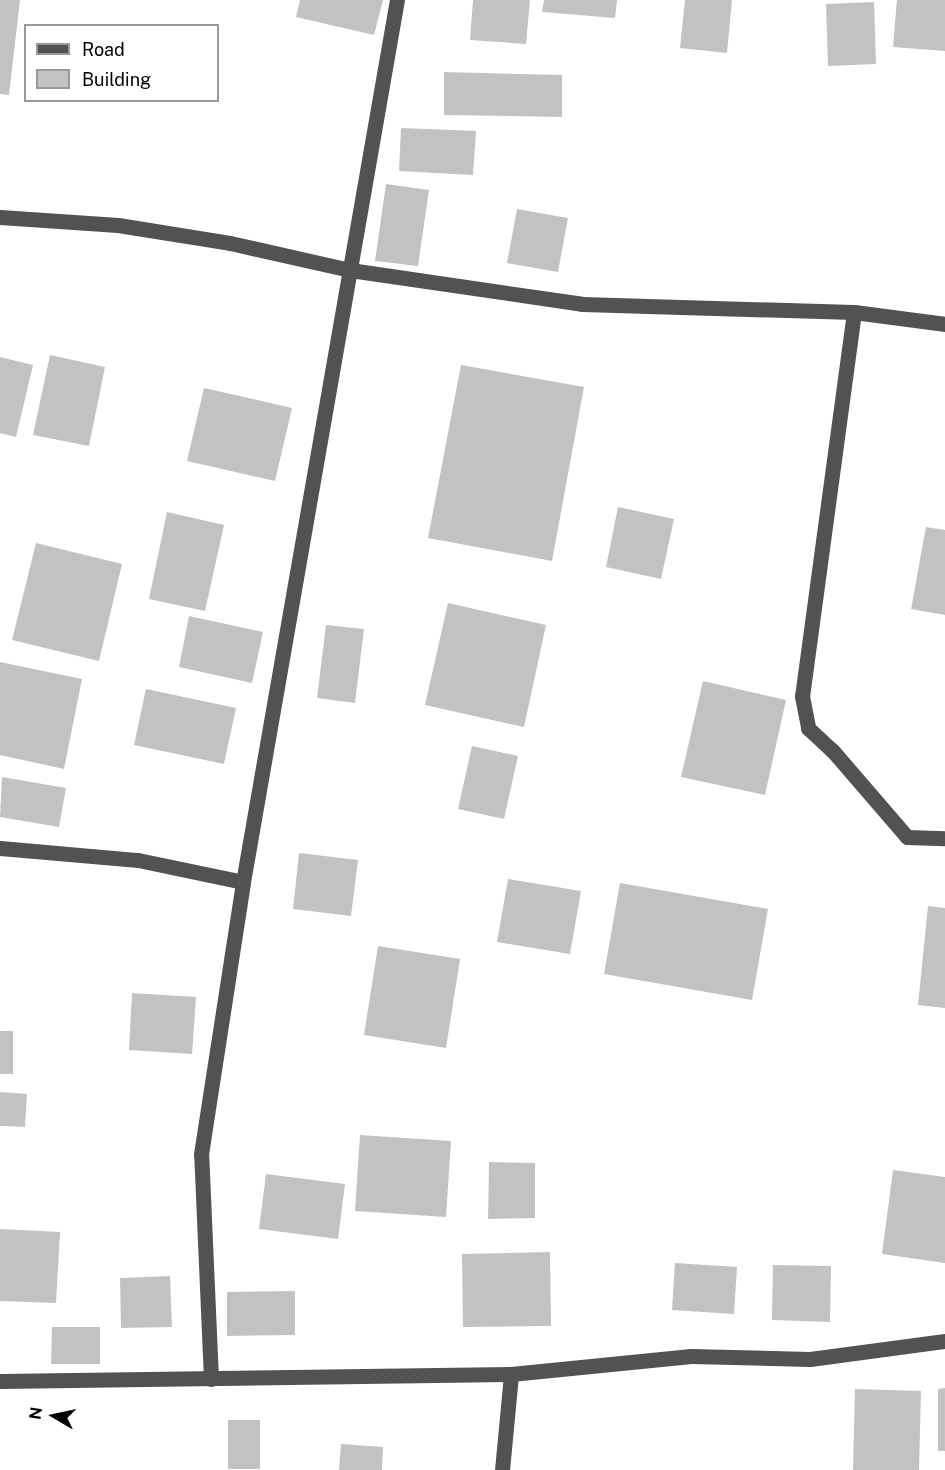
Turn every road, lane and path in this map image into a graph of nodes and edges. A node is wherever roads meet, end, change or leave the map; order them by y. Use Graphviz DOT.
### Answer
graph roads {
  1 [pos="397,0"];
  2 [pos="0,217"];
  3 [pos="350,270"];
  4 [pos="854,312"];
  5 [pos="945,324"];
  6 [pos="945,838"];
  7 [pos="0,848"];
  8 [pos="243,882"];
  9 [pos="945,1341"];
  10 [pos="512,1374"];
  11 [pos="211,1379"];
  12 [pos="0,1381"];
  13 [pos="502,1470"];
  1 -- 3 [label="street"];
  2 -- 3 [label="street"];
  3 -- 4 [label="street"];
  3 -- 8 [label="street"];
  4 -- 5 [label="street"];
  4 -- 6 [label="street"];
  7 -- 8 [label="street"];
  8 -- 11 [label="street"];
  9 -- 10 [label="street"];
  10 -- 11 [label="street"];
  10 -- 13 [label="street"];
  11 -- 12 [label="street"];
}
